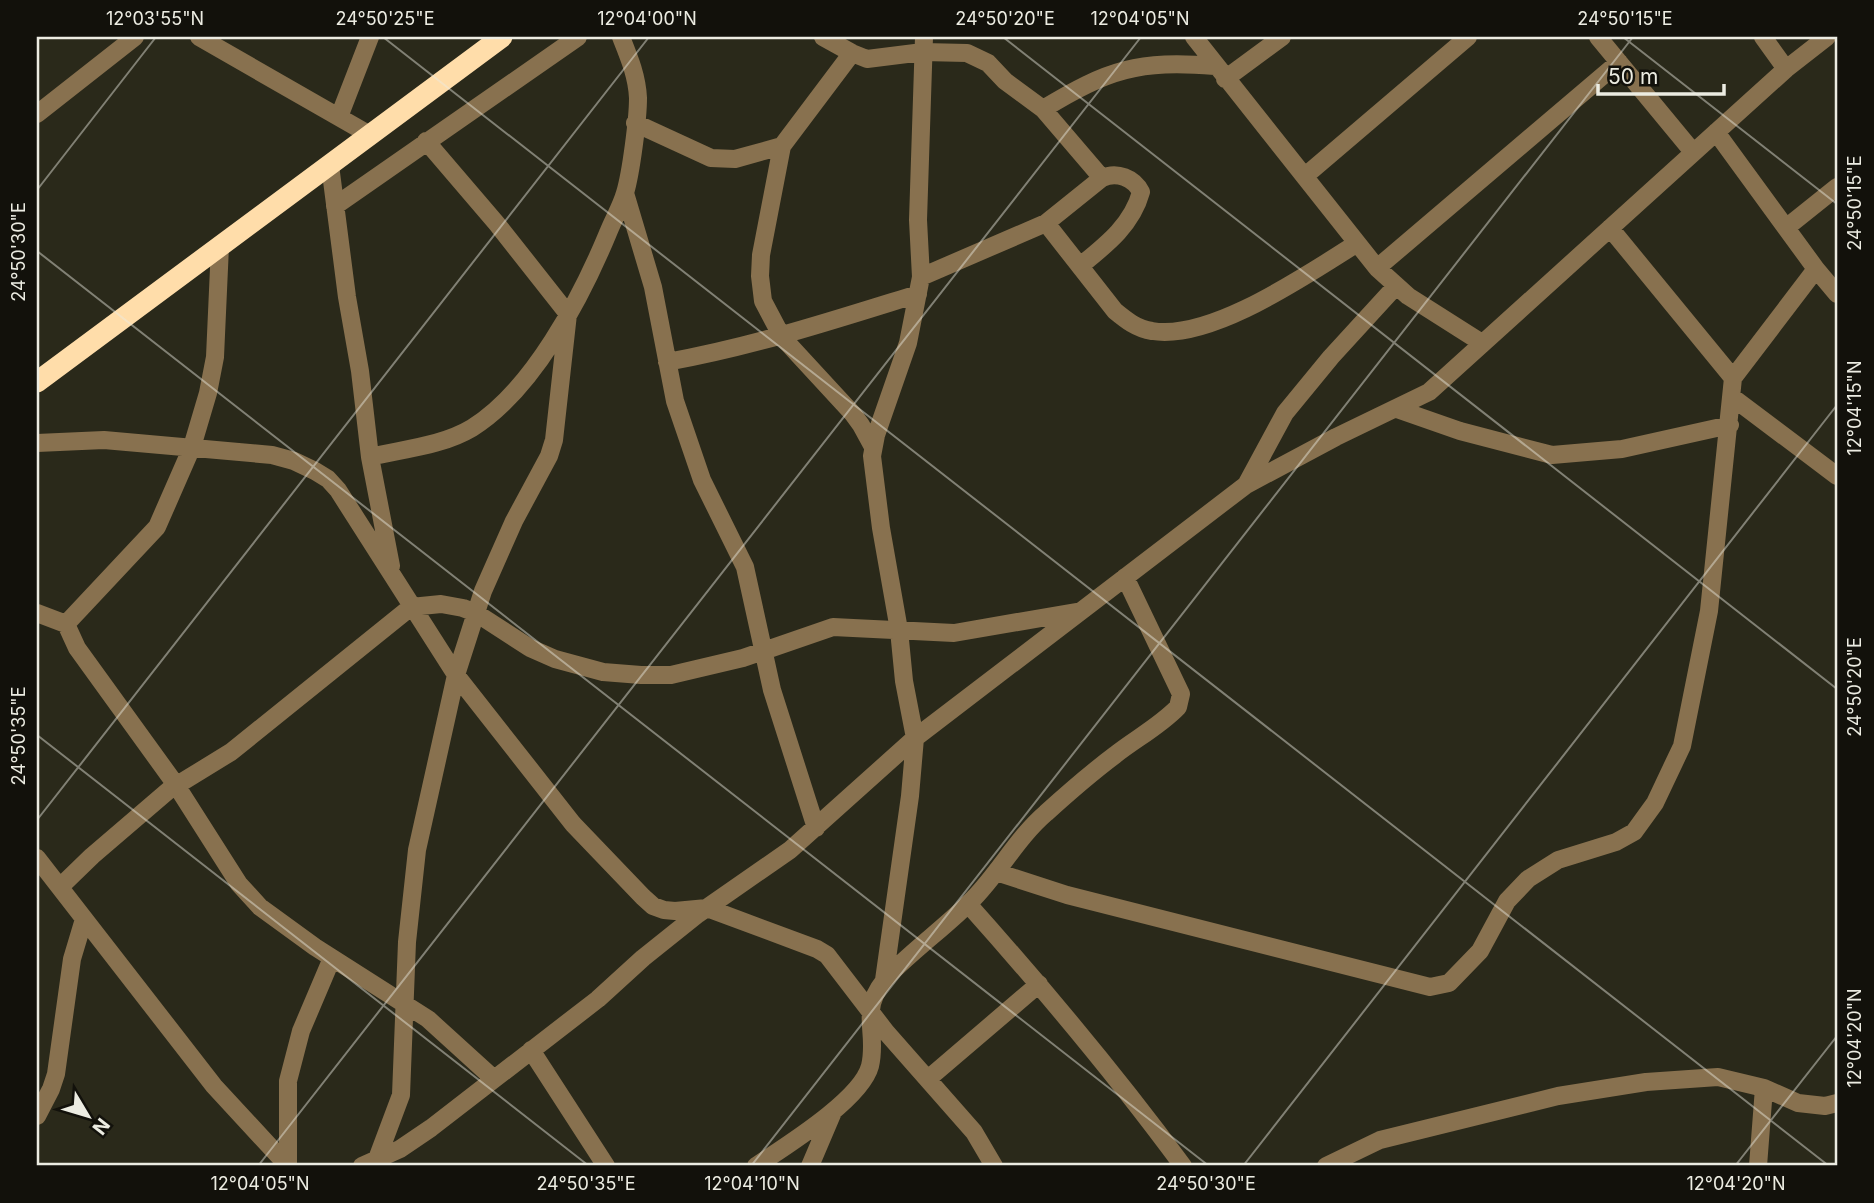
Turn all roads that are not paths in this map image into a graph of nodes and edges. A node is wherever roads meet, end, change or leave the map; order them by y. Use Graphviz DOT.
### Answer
graph roads {
  1 [pos="135,37"];
  2 [pos="199,37"];
  3 [pos="370,37"];
  4 [pos="502,37"];
  5 [pos="578,37"];
  6 [pos="621,37"];
  7 [pos="823,37"];
  8 [pos="1194,37"];
  9 [pos="1282,37"];
  10 [pos="1468,37"];
  11 [pos="1598,37"];
  12 [pos="1763,37"];
  13 [pos="1827,37"];
  14 [pos="924,44"];
  15 [pos="852,53"];
  16 [pos="1619,62"];
  17 [pos="1786,69"];
  18 [pos="1220,73"];
  19 [pos="1043,109"];
  20 [pos="37,114"];
  21 [pos="339,117"];
  22 [pos="635,123"];
  23 [pos="1716,132"];
  24 [pos="370,135"];
  25 [pos="426,141"];
  26 [pos="782,146"];
  27 [pos="1693,152"];
  28 [pos="330,165"];
  29 [pos="1305,176"];
  30 [pos="1102,178"];
  31 [pos="1837,187"];
  32 [pos="625,193"];
  33 [pos="335,206"];
  34 [pos="1045,223"];
  35 [pos="1787,227"];
  36 [pos="1610,228"];
  37 [pos="1356,244"];
  38 [pos="220,246"];
  39 [pos="1080,266"];
  40 [pos="1377,268"];
  41 [pos="1816,269"];
  42 [pos="919,285"];
  43 [pos="1396,286"];
  44 [pos="1837,294"];
  45 [pos="568,314"];
  46 [pos="782,337"];
  47 [pos="1482,343"];
  48 [pos="667,362"];
  49 [pos="1733,378"];
  50 [pos="37,382"];
  51 [pos="1732,397"];
  52 [pos="1397,409"];
  53 [pos="1730,425"];
  54 [pos="37,443"];
  55 [pos="192,447"];
  56 [pos="873,447"];
  57 [pos="370,457"];
  58 [pos="1837,476"];
  59 [pos="1246,485"];
  60 [pos="1125,578"];
  61 [pos="394,580"];
  62 [pos="411,607"];
  63 [pos="1080,611"];
  64 [pos="37,613"];
  65 [pos="476,613"];
  66 [pos="66,625"];
  67 [pos="899,630"];
  68 [pos="762,652"];
  69 [pos="456,676"];
  70 [pos="915,738"];
  71 [pos="176,785"];
  72 [pos="816,828"];
  73 [pos="37,858"];
  74 [pos="996,872"];
  75 [pos="60,887"];
  76 [pos="968,904"];
  77 [pos="707,908"];
  78 [pos="84,919"];
  79 [pos="332,958"];
  80 [pos="884,980"];
  81 [pos="1039,984"];
  82 [pos="406,1004"];
  83 [pos="869,1011"];
  84 [pos="531,1050"];
  85 [pos="929,1078"];
  86 [pos="494,1079"];
  87 [pos="1764,1088"];
  88 [pos="1837,1103"];
  89 [pos="834,1109"];
  90 [pos="37,1116"];
  91 [pos="370,1163"];
  92 [pos="288,1166"];
  93 [pos="606,1166"];
  94 [pos="756,1166"];
  95 [pos="810,1166"];
  96 [pos="994,1166"];
  97 [pos="1183,1166"];
  98 [pos="1326,1166"];
  99 [pos="1758,1166"];
  1 -- 20 [label="street"];
  2 -- 21 [label="street"];
  3 -- 21 [label="street"];
  4 -- 24 [label="highway"];
  5 -- 25 [label="street"];
  6 -- 22 [label="street"];
  7 -- 15 [label="street"];
  8 -- 18 [label="street"];
  9 -- 18 [label="street"];
  10 -- 29 [label="street"];
  11 -- 16 [label="street"];
  12 -- 17 [label="street"];
  13 -- 17 [label="street"];
  14 -- 15 [label="street"];
  14 -- 19 [label="street"];
  14 -- 42 [label="street"];
  15 -- 26 [label="street"];
  16 -- 27 [label="street"];
  16 -- 40 [label="street"];
  17 -- 23 [label="street"];
  18 -- 19 [label="street"];
  18 -- 29 [label="street"];
  19 -- 30 [label="street"];
  21 -- 24 [label="street"];
  22 -- 26 [label="street"];
  22 -- 32 [label="street"];
  23 -- 27 [label="street"];
  23 -- 35 [label="street"];
  24 -- 28 [label="highway"];
  25 -- 33 [label="street"];
  25 -- 45 [label="street"];
  26 -- 46 [label="street"];
  27 -- 36 [label="street"];
  28 -- 33 [label="street"];
  28 -- 38 [label="highway"];
  29 -- 37 [label="street"];
  30 -- 34 [label="street"];
  30 -- 39 [label="street"];
  31 -- 35 [label="street"];
  32 -- 45 [label="street"];
  32 -- 48 [label="street"];
  33 -- 57 [label="street"];
  34 -- 39 [label="street"];
  34 -- 42 [label="street"];
  35 -- 41 [label="street"];
  36 -- 47 [label="street"];
  36 -- 49 [label="street"];
  37 -- 39 [label="street"];
  37 -- 40 [label="street"];
  38 -- 50 [label="highway"];
  38 -- 55 [label="street"];
  40 -- 43 [label="street"];
  41 -- 44 [label="street"];
  41 -- 49 [label="street"];
  42 -- 46 [label="street"];
  42 -- 56 [label="street"];
  43 -- 47 [label="street"];
  43 -- 59 [label="street"];
  45 -- 57 [label="street"];
  45 -- 65 [label="street"];
  46 -- 48 [label="street"];
  46 -- 56 [label="street"];
  47 -- 52 [label="street"];
  48 -- 68 [label="street"];
  49 -- 51 [label="street"];
  51 -- 53 [label="street"];
  51 -- 58 [label="street"];
  52 -- 53 [label="street"];
  52 -- 59 [label="street"];
  53 -- 74 [label="street"];
  54 -- 55 [label="street"];
  55 -- 61 [label="street"];
  55 -- 66 [label="street"];
  56 -- 67 [label="street"];
  57 -- 61 [label="street"];
  59 -- 60 [label="street"];
  60 -- 63 [label="street"];
  60 -- 74 [label="street"];
  61 -- 62 [label="street"];
  62 -- 65 [label="street"];
  62 -- 69 [label="street"];
  62 -- 71 [label="street"];
  63 -- 67 [label="street"];
  63 -- 70 [label="street"];
  64 -- 66 [label="street"];
  65 -- 68 [label="street"];
  65 -- 69 [label="street"];
  66 -- 71 [label="street"];
  67 -- 68 [label="street"];
  67 -- 70 [label="street"];
  68 -- 72 [label="street"];
  69 -- 77 [label="street"];
  69 -- 82 [label="street"];
  70 -- 72 [label="street"];
  70 -- 80 [label="street"];
  71 -- 75 [label="street"];
  71 -- 79 [label="street"];
  72 -- 77 [label="street"];
  73 -- 75 [label="street"];
  74 -- 76 [label="street"];
  75 -- 78 [label="street"];
  76 -- 80 [label="street"];
  76 -- 81 [label="street"];
  77 -- 83 [label="street"];
  77 -- 84 [label="street"];
  78 -- 90 [label="street"];
  78 -- 92 [label="street"];
  79 -- 82 [label="street"];
  79 -- 92 [label="street"];
  80 -- 83 [label="street"];
  81 -- 85 [label="street"];
  81 -- 97 [label="street"];
  82 -- 86 [label="street"];
  82 -- 91 [label="street"];
  83 -- 85 [label="street"];
  83 -- 89 [label="street"];
  84 -- 86 [label="street"];
  84 -- 93 [label="street"];
  85 -- 96 [label="street"];
  86 -- 91 [label="street"];
  87 -- 88 [label="street"];
  87 -- 98 [label="street"];
  87 -- 99 [label="street"];
  89 -- 94 [label="street"];
  89 -- 95 [label="street"];
}
